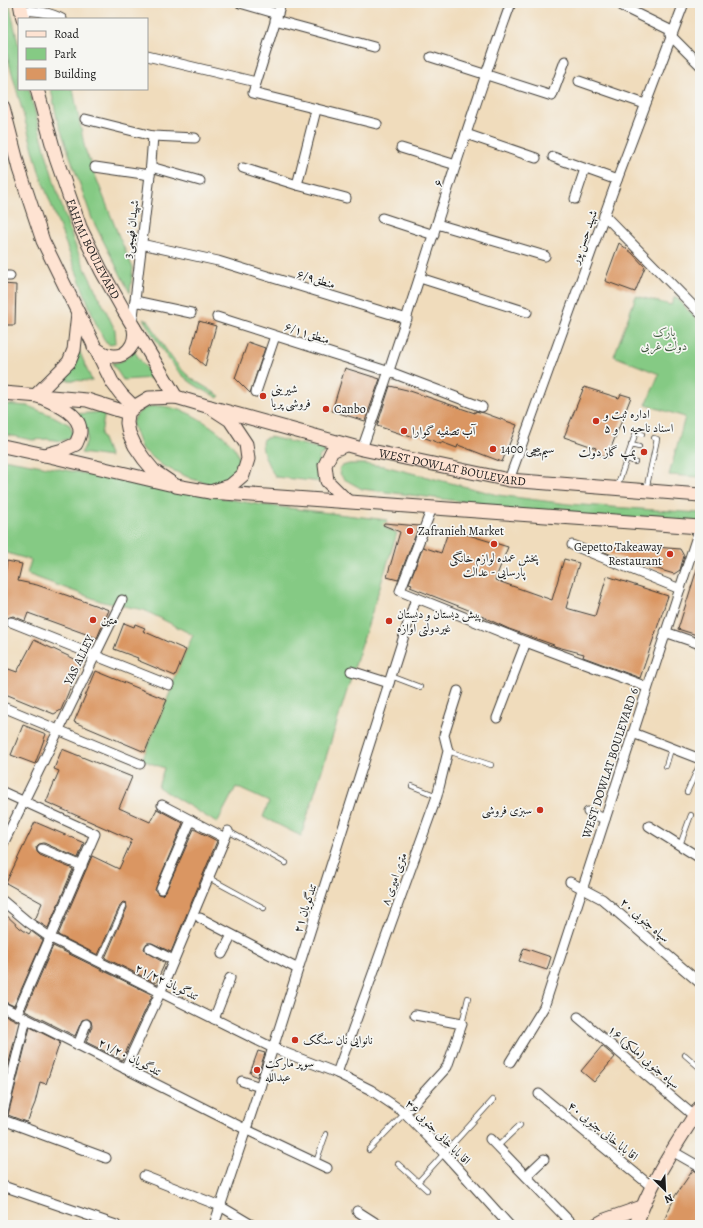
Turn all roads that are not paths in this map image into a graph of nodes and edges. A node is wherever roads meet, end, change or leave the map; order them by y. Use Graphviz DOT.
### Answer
graph roads {
  1 [pos="240,3"];
  2 [pos="281,3"];
  3 [pos="511,3"];
  4 [pos="684,3"];
  5 [pos="623,7"];
  6 [pos="22,11"];
  7 [pos="276,17"];
  8 [pos="60,18"];
  9 [pos="671,33"];
  10 [pos="374,47"];
  11 [pos="148,56"];
  12 [pos="431,57"];
  13 [pos="565,61"];
  14 [pos="700,65"];
  15 [pos="485,74"];
  16 [pos="256,82"];
  17 [pos="579,82"];
  18 [pos="38,90"];
  19 [pos="645,104"];
  20 [pos="3,107"];
  21 [pos="316,110"];
  22 [pos="85,119"];
  23 [pos="377,124"];
  24 [pos="466,134"];
  25 [pos="153,136"];
  26 [pos="195,138"];
  27 [pos="401,148"];
  28 [pos="553,157"];
  29 [pos="536,158"];
  30 [pos="456,165"];
  31 [pos="95,167"];
  32 [pos="243,168"];
  33 [pos="585,169"];
  34 [pos="150,171"];
  35 [pos="616,180"];
  36 [pos="200,181"];
  37 [pos="297,185"];
  38 [pos="346,198"];
  39 [pos="575,199"];
  40 [pos="604,215"];
  41 [pos="382,218"];
  42 [pos="437,224"];
  43 [pos="434,235"];
  44 [pos="141,244"];
  45 [pos="545,256"];
  46 [pos="420,278"];
  47 [pos="135,301"];
  48 [pos="526,312"];
  49 [pos="78,313"];
  50 [pos="191,313"];
  51 [pos="700,313"];
  52 [pos="217,317"];
  53 [pos="407,319"];
  54 [pos="133,326"];
  55 [pos="275,336"];
  56 [pos="94,346"];
  57 [pos="390,372"];
  58 [pos="3,392"];
  59 [pos="256,392"];
  60 [pos="36,395"];
  61 [pos="176,397"];
  62 [pos="210,407"];
  63 [pos="482,407"];
  64 [pos="131,410"];
  65 [pos="642,434"];
  66 [pos="654,438"];
  67 [pos="346,445"];
  68 [pos="631,445"];
  69 [pos="3,446"];
  70 [pos="639,447"];
  71 [pos="362,449"];
  72 [pos="45,455"];
  73 [pos="627,459"];
  74 [pos="635,462"];
  75 [pos="509,480"];
  76 [pos="176,486"];
  77 [pos="616,489"];
  78 [pos="646,491"];
  79 [pos="210,492"];
  80 [pos="700,495"];
  81 [pos="347,502"];
  82 [pos="432,508"];
  83 [pos="700,527"];
  84 [pos="572,545"];
  85 [pos="680,588"];
  86 [pos="416,598"];
  87 [pos="122,600"];
  88 [pos="11,622"];
  89 [pos="665,632"];
  90 [pos="526,642"];
  91 [pos="700,644"];
  92 [pos="95,655"];
  93 [pos="351,672"];
  94 [pos="390,680"];
  95 [pos="169,685"];
  96 [pos="420,687"];
  97 [pos="647,687"];
  98 [pos="458,691"];
  99 [pos="3,707"];
  100 [pos="497,718"];
  101 [pos="59,730"];
  102 [pos="633,733"];
  103 [pos="671,749"];
  104 [pos="448,751"];
  105 [pos="700,760"];
  106 [pos="140,764"];
  107 [pos="700,764"];
  108 [pos="490,765"];
  109 [pos="666,766"];
  110 [pos="412,786"];
  111 [pos="3,792"];
  112 [pos="687,792"];
  113 [pos="437,796"];
  114 [pos="24,801"];
  115 [pos="162,805"];
  116 [pos="588,812"];
  117 [pos="691,815"];
  118 [pos="605,819"];
  119 [pos="191,820"];
  120 [pos="648,826"];
  121 [pos="227,835"];
  122 [pos="3,844"];
  123 [pos="680,845"];
  124 [pos="42,849"];
  125 [pos="700,858"];
  126 [pos="286,863"];
  127 [pos="82,866"];
  128 [pos="209,878"];
  129 [pos="570,882"];
  130 [pos="161,888"];
  131 [pos="582,888"];
  132 [pos="3,901"];
  133 [pos="124,906"];
  134 [pos="264,908"];
  135 [pos="200,918"];
  136 [pos="232,935"];
  137 [pos="51,938"];
  138 [pos="150,948"];
  139 [pos="222,954"];
  140 [pos="174,960"];
  141 [pos="99,962"];
  142 [pos="298,969"];
  143 [pos="230,978"];
  144 [pos="700,983"];
  145 [pos="160,993"];
  146 [pos="468,998"];
  147 [pos="3,1007"];
  148 [pos="17,1014"];
  149 [pos="415,1015"];
  150 [pos="578,1017"];
  151 [pos="26,1019"];
  152 [pos="214,1019"];
  153 [pos="86,1024"];
  154 [pos="462,1024"];
  155 [pos="78,1045"];
  156 [pos="273,1048"];
  157 [pos="685,1055"];
  158 [pos="510,1062"];
  159 [pos="700,1068"];
  160 [pos="125,1069"];
  161 [pos="337,1073"];
  162 [pos="242,1081"];
  163 [pos="260,1087"];
  164 [pos="539,1094"];
  165 [pos="493,1100"];
  166 [pos="3,1112"];
  167 [pos="405,1112"];
  168 [pos="697,1112"];
  169 [pos="3,1120"];
  170 [pos="520,1125"];
  171 [pos="245,1129"];
  172 [pos="326,1134"];
  173 [pos="490,1139"];
  174 [pos="497,1147"];
  175 [pos="369,1150"];
  176 [pos="672,1151"];
  177 [pos="444,1153"];
  178 [pos="106,1158"];
  179 [pos="544,1159"];
  180 [pos="316,1162"];
  181 [pos="398,1164"];
  182 [pos="700,1167"];
  183 [pos="327,1168"];
  184 [pos="144,1176"];
  185 [pos="526,1176"];
  186 [pos="418,1182"];
  187 [pos="3,1186"];
  188 [pos="652,1187"];
  189 [pos="427,1190"];
  190 [pos="220,1206"];
  191 [pos="642,1206"];
  192 [pos="357,1211"];
  193 [pos="98,1222"];
  194 [pos="116,1225"];
  195 [pos="214,1225"];
  196 [pos="252,1225"];
  197 [pos="379,1225"];
  198 [pos="509,1225"];
  199 [pos="572,1225"];
  200 [pos="596,1225"];
  201 [pos="636,1225"];
  1 -- 7 [label="street"];
  2 -- 7 [label="street"];
  3 -- 15 [label="street, ۶"];
  4 -- 9 [label="street, شهید حسن پور"];
  5 -- 9 [label="street"];
  6 -- 8 [label="street"];
  7 -- 10 [label="street"];
  7 -- 16 [label="street"];
  9 -- 14 [label="street"];
  9 -- 19 [label="street, شهید حسن پور"];
  11 -- 16 [label="street"];
  12 -- 15 [label="street"];
  13 -- 15 [label="street"];
  15 -- 24 [label="street, ۶"];
  16 -- 21 [label="street"];
  17 -- 19 [label="street"];
  18 -- 54 [label="main road, FAHIMI BOULEVARD"];
  19 -- 35 [label="street, شهید حسن پور"];
  20 -- 49 [label="main road"];
  21 -- 23 [label="street"];
  21 -- 37 [label="street"];
  22 -- 25 [label="street"];
  24 -- 29 [label="street"];
  24 -- 30 [label="street, ۶"];
  25 -- 26 [label="street"];
  25 -- 34 [label="street, 3شهیدان فهیمی"];
  27 -- 30 [label="street"];
  28 -- 33 [label="street"];
  30 -- 42 [label="street, ۶"];
  31 -- 34 [label="street"];
  32 -- 37 [label="street"];
  33 -- 35 [label="street"];
  33 -- 39 [label="street"];
  34 -- 36 [label="street"];
  34 -- 44 [label="street, 3شهیدان فهیمی"];
  35 -- 40 [label="street, شهید حسن پور"];
  37 -- 38 [label="street"];
  40 -- 51 [label="street"];
  40 -- 75 [label="street, شهید حسن پور"];
  41 -- 43 [label="street"];
  42 -- 43 [label="street, ۶"];
  42 -- 45 [label="street"];
  43 -- 46 [label="street, ۶"];
  44 -- 47 [label="street, 3شهیدان فهیمی"];
  44 -- 53 [label="street, منطق۶/۹"];
  46 -- 48 [label="street"];
  46 -- 53 [label="street, ۶"];
  47 -- 50 [label="street"];
  47 -- 54 [label="street, 3شهیدان فهیمی"];
  49 -- 56 [label="main road"];
  49 -- 60 [label="main road"];
  52 -- 55 [label="street, منطق۶/۱۱"];
  53 -- 57 [label="street, ۶"];
  54 -- 56 [label="main road"];
  54 -- 61 [label="main road, FAHIMI BOULEVARD"];
  55 -- 57 [label="street, منطق۶/۱۱"];
  55 -- 59 [label="street"];
  56 -- 64 [label="main road"];
  57 -- 63 [label="street, منطق۶/۱۱"];
  57 -- 71 [label="street, ۶"];
  58 -- 60 [label="main road"];
  60 -- 64 [label="main road"];
  60 -- 72 [label="main road"];
  61 -- 62 [label="main road"];
  61 -- 64 [label="main road"];
  62 -- 67 [label="main road, WEST DOWLAT BOULEVARD"];
  62 -- 79 [label="main road"];
  64 -- 76 [label="main road"];
  65 -- 68 [label="lane"];
  66 -- 78 [label="lane"];
  67 -- 71 [label="main road, WEST DOWLAT BOULEVARD"];
  67 -- 81 [label="main road"];
  68 -- 70 [label="lane"];
  68 -- 73 [label="lane"];
  69 -- 72 [label="main road"];
  71 -- 75 [label="main road, WEST DOWLAT BOULEVARD"];
  72 -- 76 [label="main road"];
  73 -- 74 [label="lane"];
  73 -- 77 [label="lane"];
  75 -- 77 [label="main road, WEST DOWLAT BOULEVARD"];
  76 -- 79 [label="main road"];
  77 -- 78 [label="main road, WEST DOWLAT BOULEVARD"];
  78 -- 80 [label="main road, WEST DOWLAT BOULEVARD"];
  79 -- 81 [label="main road"];
  81 -- 82 [label="main road"];
  82 -- 83 [label="main road"];
  82 -- 86 [label="street"];
  83 -- 85 [label="street, WEST DOWLAT BOULEVARD 6"];
  84 -- 85 [label="street"];
  85 -- 89 [label="street, WEST DOWLAT BOULEVARD 6"];
  86 -- 90 [label="street"];
  86 -- 94 [label="street, ۲۱ تندگویان"];
  87 -- 92 [label="street, YAS ALLEY"];
  88 -- 92 [label="street"];
  89 -- 91 [label="street"];
  89 -- 97 [label="street, WEST DOWLAT BOULEVARD 6"];
  90 -- 97 [label="street"];
  90 -- 100 [label="street"];
  92 -- 95 [label="street"];
  92 -- 101 [label="street, YAS ALLEY"];
  93 -- 94 [label="street"];
  94 -- 96 [label="lane"];
  94 -- 142 [label="street, ۲۱ تندگویان"];
  97 -- 102 [label="street, WEST DOWLAT BOULEVARD 6"];
  98 -- 104 [label="street, ۸ متری امیری"];
  99 -- 101 [label="street"];
  101 -- 106 [label="street"];
  101 -- 114 [label="street, YAS ALLEY"];
  102 -- 103 [label="street"];
  102 -- 118 [label="street, WEST DOWLAT BOULEVARD 6"];
  103 -- 105 [label="street"];
  103 -- 109 [label="lane"];
  104 -- 108 [label="lane"];
  104 -- 113 [label="street, ۸ متری امیری"];
  107 -- 112 [label="lane"];
  110 -- 113 [label="lane"];
  111 -- 114 [label="street"];
  113 -- 161 [label="street, ۸ متری امیری"];
  114 -- 122 [label="street, YAS ALLEY"];
  114 -- 127 [label="street"];
  115 -- 119 [label="street"];
  116 -- 118 [label="street"];
  117 -- 123 [label="lane"];
  118 -- 131 [label="street, WEST DOWLAT BOULEVARD 6"];
  119 -- 121 [label="street"];
  119 -- 130 [label="street"];
  120 -- 123 [label="street"];
  121 -- 126 [label="lane"];
  121 -- 128 [label="street"];
  123 -- 125 [label="street"];
  124 -- 127 [label="street"];
  127 -- 137 [label="street"];
  128 -- 134 [label="lane"];
  128 -- 140 [label="street"];
  129 -- 131 [label="street, ۲۰ سپاه جنوبی"];
  131 -- 144 [label="street, ۲۰ سپاه جنوبی"];
  131 -- 158 [label="street, WEST DOWLAT BOULEVARD 6"];
  132 -- 137 [label="street, ۲۱/۲۲ تندگویان"];
  133 -- 141 [label="lane"];
  135 -- 136 [label="street"];
  136 -- 139 [label="street"];
  136 -- 142 [label="street"];
  137 -- 141 [label="street, ۲۱/۲۲ تندگویان"];
  137 -- 148 [label="street"];
  138 -- 140 [label="street"];
  140 -- 145 [label="street"];
  141 -- 145 [label="street, ۲۱/۲۲ تندگویان"];
  142 -- 156 [label="street, ۲۱ تندگویان"];
  143 -- 152 [label="street"];
  145 -- 152 [label="street, ۲۱/۲۲ تندگویان"];
  145 -- 160 [label="street"];
  146 -- 154 [label="lane"];
  147 -- 148 [label="street, ۲۱/۲۰ تندگویان"];
  148 -- 151 [label="street, ۲۱/۲۰ تندگویان"];
  149 -- 154 [label="street"];
  150 -- 168 [label="street, ۱۶ سپاه جنوبی (ملکی)"];
  151 -- 155 [label="street, ۲۱/۲۰ تندگویان"];
  151 -- 166 [label="street"];
  152 -- 156 [label="street, ۲۱/۲۲ تندگویان"];
  153 -- 155 [label="street"];
  154 -- 167 [label="street"];
  155 -- 160 [label="street, ۲۱/۲۰ تندگویان"];
  156 -- 161 [label="street, ۳۶ اقا بابا خانی جنوبی"];
  156 -- 163 [label="street, ۲۱ تندگویان"];
  157 -- 159 [label="lane"];
  160 -- 171 [label="street, ۲۱/۲۰ تندگویان"];
  161 -- 167 [label="street, ۳۶ اقا بابا خانی جنوبی"];
  162 -- 163 [label="street"];
  163 -- 171 [label="street, ۲۱ تندگویان"];
  164 -- 188 [label="street, ۴۰ اقا بابا خانی جنوبی"];
  165 -- 177 [label="lane"];
  167 -- 175 [label="lane"];
  167 -- 177 [label="street, ۳۶ اقا بابا خانی جنوبی"];
  168 -- 176 [label="main road"];
  169 -- 178 [label="street"];
  170 -- 174 [label="lane"];
  171 -- 180 [label="street, ۲۱/۲۰ تندگویان"];
  171 -- 190 [label="street, ۲۱ تندگویان"];
  172 -- 180 [label="lane"];
  173 -- 174 [label="street"];
  174 -- 185 [label="street"];
  176 -- 182 [label="street"];
  176 -- 188 [label="main road"];
  177 -- 186 [label="lane"];
  177 -- 198 [label="street, ۳۶ اقا بابا خانی جنوبی"];
  179 -- 185 [label="street"];
  180 -- 183 [label="street, ۲۱/۲۰ تندگویان"];
  181 -- 186 [label="lane"];
  184 -- 190 [label="street"];
  185 -- 199 [label="street"];
  186 -- 189 [label="lane"];
  187 -- 193 [label="street"];
  188 -- 191 [label="main road"];
  190 -- 195 [label="street, ۲۱ تندگویان"];
  190 -- 196 [label="street"];
  191 -- 200 [label="main road"];
  191 -- 201 [label="main road"];
  192 -- 197 [label="street"];
  193 -- 194 [label="street"];
}
